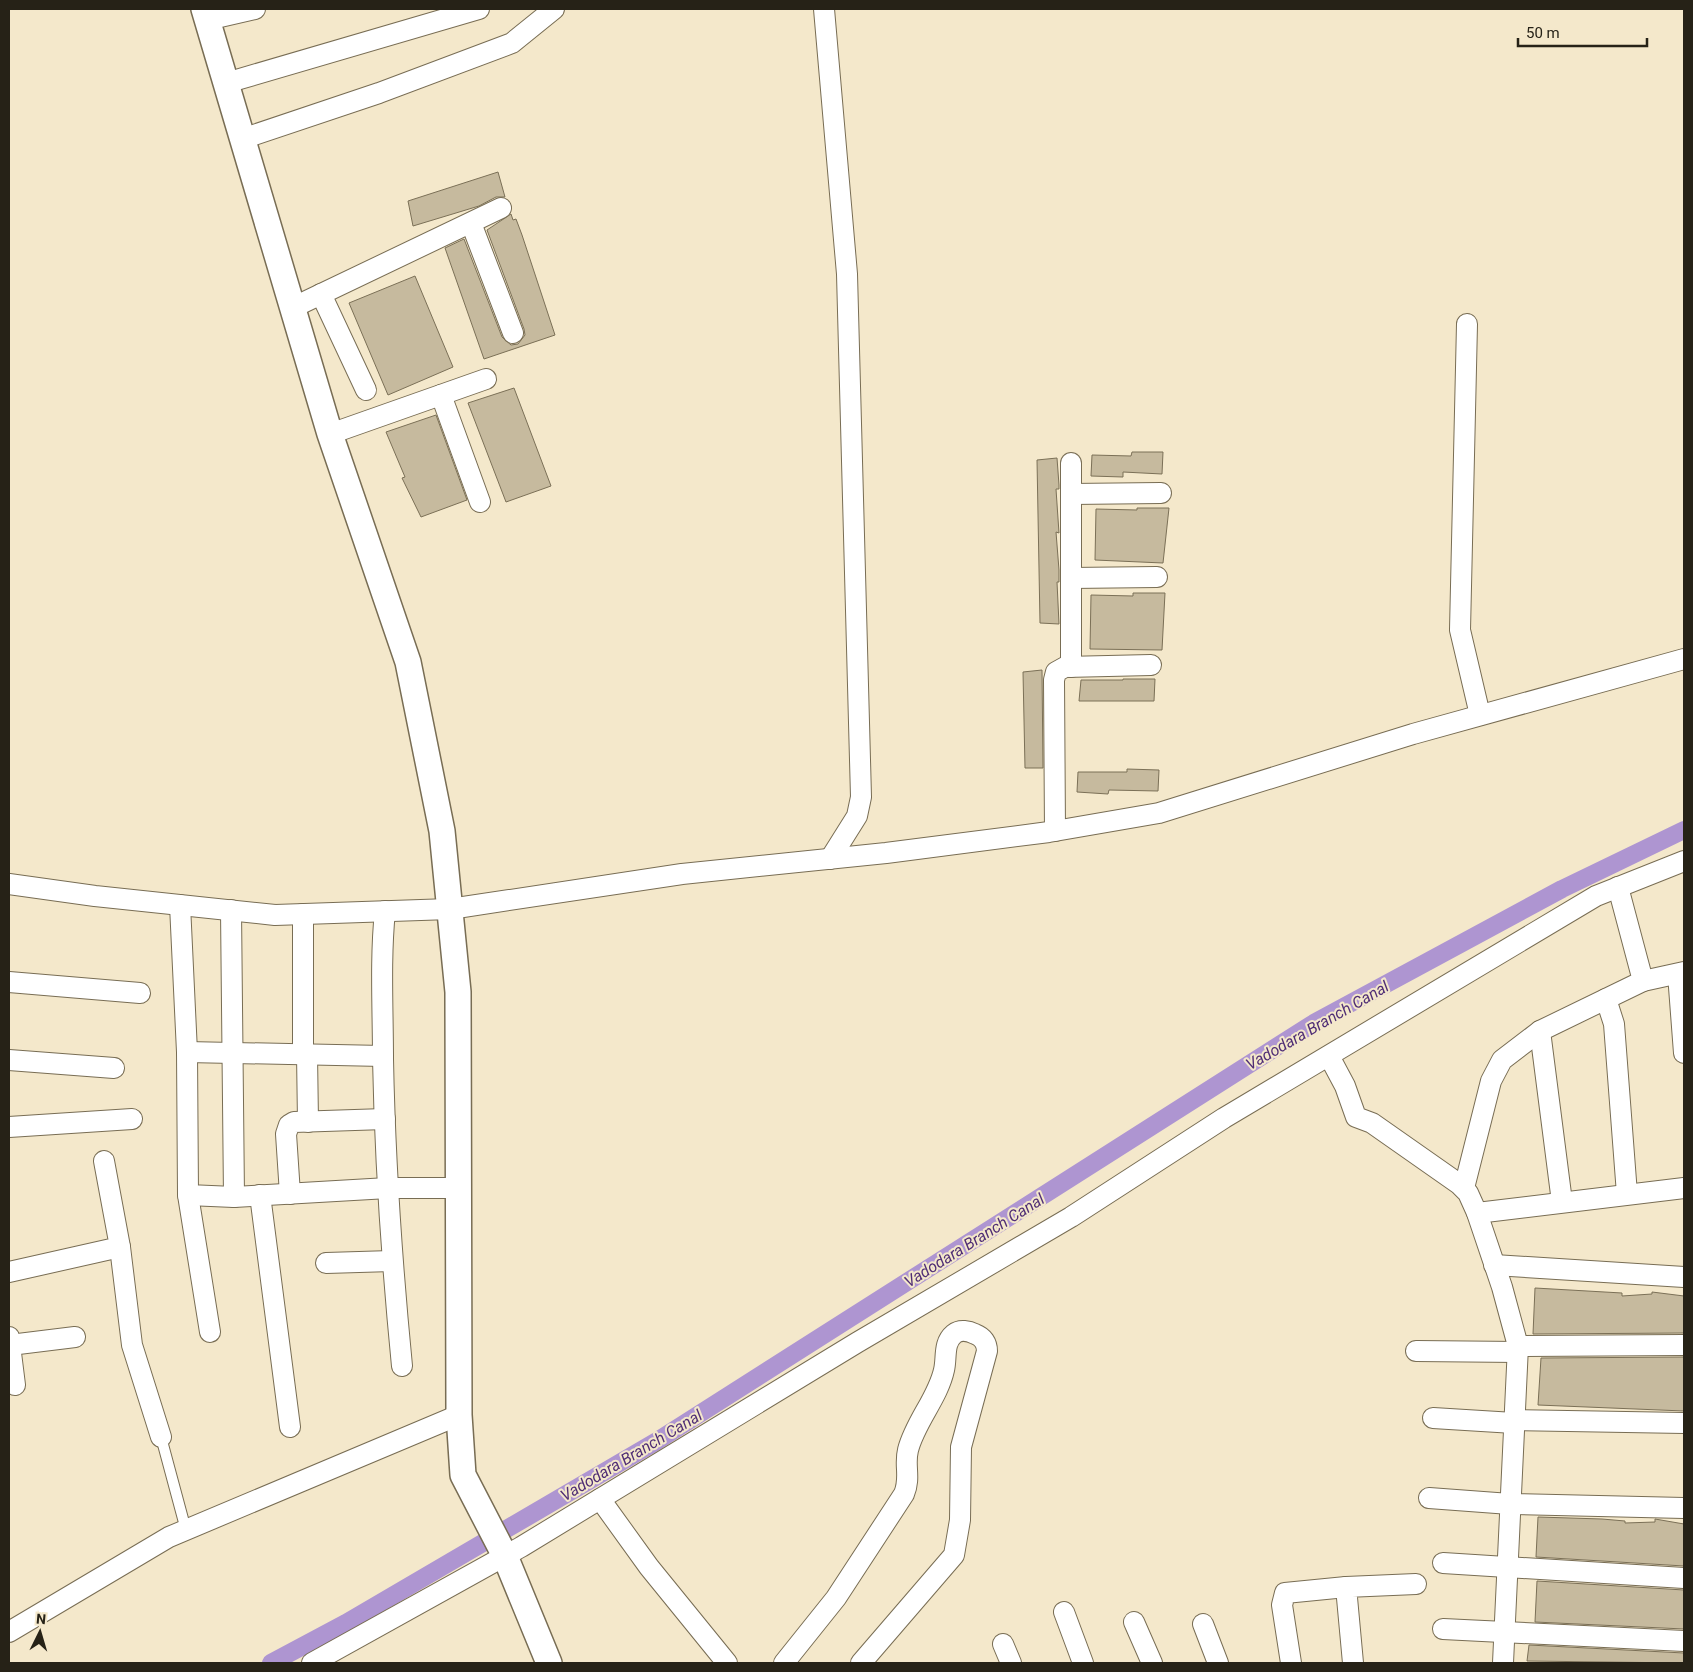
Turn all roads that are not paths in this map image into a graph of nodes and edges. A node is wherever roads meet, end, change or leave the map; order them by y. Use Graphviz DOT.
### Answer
graph roads {
  1 [pos="255,9"];
  2 [pos="479,9"];
  3 [pos="824,9"];
  4 [pos="545,11"];
  5 [pos="205,14"];
  6 [pos="226,83"];
  7 [pos="242,139"];
  8 [pos="501,208"];
  9 [pos="471,223"];
  10 [pos="322,294"];
  11 [pos="292,308"];
  12 [pos="1467,324"];
  13 [pos="512,333"];
  14 [pos="486,379"];
  15 [pos="366,390"];
  16 [pos="441,395"];
  17 [pos="330,434"];
  18 [pos="1071,463"];
  19 [pos="1161,493"];
  20 [pos="1071,494"];
  21 [pos="480,502"];
  22 [pos="1071,578"];
  23 [pos="1157,578"];
  24 [pos="1684,659"];
  25 [pos="1151,665"];
  26 [pos="1071,668"];
  27 [pos="1480,715"];
  28 [pos="1054,831"];
  29 [pos="830,859"];
  30 [pos="1684,861"];
  31 [pos="9,884"];
  32 [pos="1618,887"];
  33 [pos="180,905"];
  34 [pos="450,909"];
  35 [pos="232,910"];
  36 [pos="385,911"];
  37 [pos="304,914"];
  38 [pos="1681,973"];
  39 [pos="1643,981"];
  40 [pos="9,982"];
  41 [pos="140,993"];
  42 [pos="1606,999"];
  43 [pos="1540,1031"];
  44 [pos="187,1052"];
  45 [pos="234,1053"];
  46 [pos="1684,1053"];
  47 [pos="305,1054"];
  48 [pos="383,1056"];
  49 [pos="1329,1056"];
  50 [pos="9,1060"];
  51 [pos="114,1068"];
  52 [pos="132,1119"];
  53 [pos="384,1119"];
  54 [pos="308,1122"];
  55 [pos="9,1127"];
  56 [pos="104,1161"];
  57 [pos="388,1188"];
  58 [pos="460,1188"];
  59 [pos="1464,1188"];
  60 [pos="1684,1188"];
  61 [pos="290,1194"];
  62 [pos="1627,1194"];
  63 [pos="188,1195"];
  64 [pos="260,1195"];
  65 [pos="234,1197"];
  66 [pos="1562,1202"];
  67 [pos="1477,1213"];
  68 [pos="120,1247"];
  69 [pos="392,1261"];
  70 [pos="326,1263"];
  71 [pos="1494,1265"];
  72 [pos="9,1272"];
  73 [pos="1684,1277"];
  74 [pos="210,1332"];
  75 [pos="75,1338"];
  76 [pos="9,1341"];
  77 [pos="1684,1345"];
  78 [pos="1518,1349"];
  79 [pos="1416,1351"];
  80 [pos="402,1366"];
  81 [pos="15,1385"];
  82 [pos="460,1415"];
  83 [pos="1433,1418"];
  84 [pos="1514,1422"];
  85 [pos="1684,1423"];
  86 [pos="290,1427"];
  87 [pos="161,1437"];
  88 [pos="1429,1498"];
  89 [pos="600,1499"];
  90 [pos="1510,1504"];
  91 [pos="1684,1508"];
  92 [pos="186,1530"];
  93 [pos="503,1552"];
  94 [pos="1443,1563"];
  95 [pos="1507,1568"];
  96 [pos="1684,1578"];
  97 [pos="1416,1584"];
  98 [pos="1346,1587"];
  99 [pos="1064,1612"];
  100 [pos="1134,1622"];
  101 [pos="1203,1624"];
  102 [pos="1443,1629"];
  103 [pos="9,1632"];
  104 [pos="1504,1634"];
  105 [pos="1684,1641"];
  106 [pos="1004,1644"];
  107 [pos="546,1662"];
  108 [pos="312,1663"];
  109 [pos="727,1663"];
  110 [pos="784,1663"];
  111 [pos="861,1663"];
  112 [pos="1011,1663"];
  113 [pos="1083,1663"];
  114 [pos="1152,1663"];
  115 [pos="1218,1663"];
  116 [pos="1291,1663"];
  117 [pos="1353,1663"];
  118 [pos="1503,1663"];
  1 -- 5 [label="street"];
  2 -- 6 [label="street"];
  3 -- 29 [label="street"];
  4 -- 7 [label="street"];
  5 -- 6 [label="street"];
  6 -- 7 [label="street"];
  7 -- 11 [label="street"];
  8 -- 9 [label="street"];
  9 -- 10 [label="street"];
  9 -- 13 [label="street"];
  10 -- 11 [label="street"];
  10 -- 15 [label="street"];
  11 -- 17 [label="street"];
  12 -- 27 [label="street"];
  14 -- 16 [label="street"];
  16 -- 17 [label="street"];
  16 -- 21 [label="street"];
  17 -- 34 [label="street"];
  18 -- 20 [label="street"];
  19 -- 20 [label="street"];
  20 -- 22 [label="street"];
  22 -- 23 [label="street"];
  22 -- 26 [label="street"];
  24 -- 27 [label="street"];
  25 -- 26 [label="street"];
  26 -- 28 [label="street"];
  27 -- 28 [label="street"];
  28 -- 29 [label="street"];
  29 -- 34 [label="street"];
  30 -- 32 [label="street"];
  31 -- 33 [label="street"];
  32 -- 39 [label="street"];
  32 -- 49 [label="street"];
  33 -- 35 [label="street"];
  33 -- 44 [label="street"];
  34 -- 36 [label="street"];
  34 -- 58 [label="street"];
  35 -- 37 [label="street"];
  35 -- 45 [label="street"];
  36 -- 37 [label="street"];
  36 -- 48 [label="street"];
  37 -- 47 [label="street"];
  38 -- 39 [label="street"];
  38 -- 46 [label="street"];
  39 -- 42 [label="street"];
  40 -- 41 [label="street"];
  42 -- 43 [label="street"];
  42 -- 62 [label="street"];
  43 -- 59 [label="street"];
  43 -- 66 [label="street"];
  44 -- 45 [label="street"];
  44 -- 63 [label="street"];
  45 -- 47 [label="street"];
  45 -- 65 [label="street"];
  47 -- 48 [label="street"];
  47 -- 54 [label="street"];
  48 -- 53 [label="street"];
  49 -- 59 [label="street"];
  49 -- 89 [label="street"];
  50 -- 51 [label="street"];
  52 -- 55 [label="street"];
  53 -- 54 [label="street"];
  53 -- 57 [label="street"];
  54 -- 61 [label="street"];
  56 -- 68 [label="street"];
  57 -- 58 [label="street"];
  57 -- 61 [label="street"];
  57 -- 69 [label="street"];
  58 -- 82 [label="street"];
  59 -- 67 [label="street"];
  60 -- 62 [label="street"];
  61 -- 64 [label="street"];
  62 -- 66 [label="street"];
  63 -- 65 [label="street"];
  63 -- 74 [label="street"];
  64 -- 65 [label="street"];
  64 -- 86 [label="street"];
  66 -- 67 [label="street"];
  67 -- 71 [label="street"];
  68 -- 72 [label="street"];
  68 -- 87 [label="street"];
  69 -- 70 [label="street"];
  69 -- 80 [label="street"];
  71 -- 73 [label="street"];
  71 -- 78 [label="street"];
  75 -- 76 [label="street"];
  76 -- 81 [label="street"];
  77 -- 78 [label="street"];
  78 -- 79 [label="street"];
  78 -- 84 [label="street"];
  82 -- 92 [label="street"];
  82 -- 93 [label="street"];
  83 -- 84 [label="street"];
  84 -- 85 [label="street"];
  84 -- 90 [label="street"];
  87 -- 92 [label="lane"];
  88 -- 90 [label="street"];
  89 -- 93 [label="street"];
  89 -- 109 [label="street"];
  90 -- 91 [label="street"];
  90 -- 95 [label="street"];
  92 -- 103 [label="street"];
  93 -- 107 [label="street"];
  93 -- 108 [label="street"];
  94 -- 95 [label="street"];
  95 -- 96 [label="street"];
  95 -- 104 [label="street"];
  97 -- 98 [label="street"];
  98 -- 116 [label="street"];
  98 -- 117 [label="street"];
  99 -- 113 [label="street"];
  100 -- 114 [label="street"];
  101 -- 115 [label="street"];
  102 -- 104 [label="street"];
  104 -- 105 [label="street"];
  104 -- 118 [label="street"];
  106 -- 112 [label="street"];
  110 -- 111 [label="street"];
}
